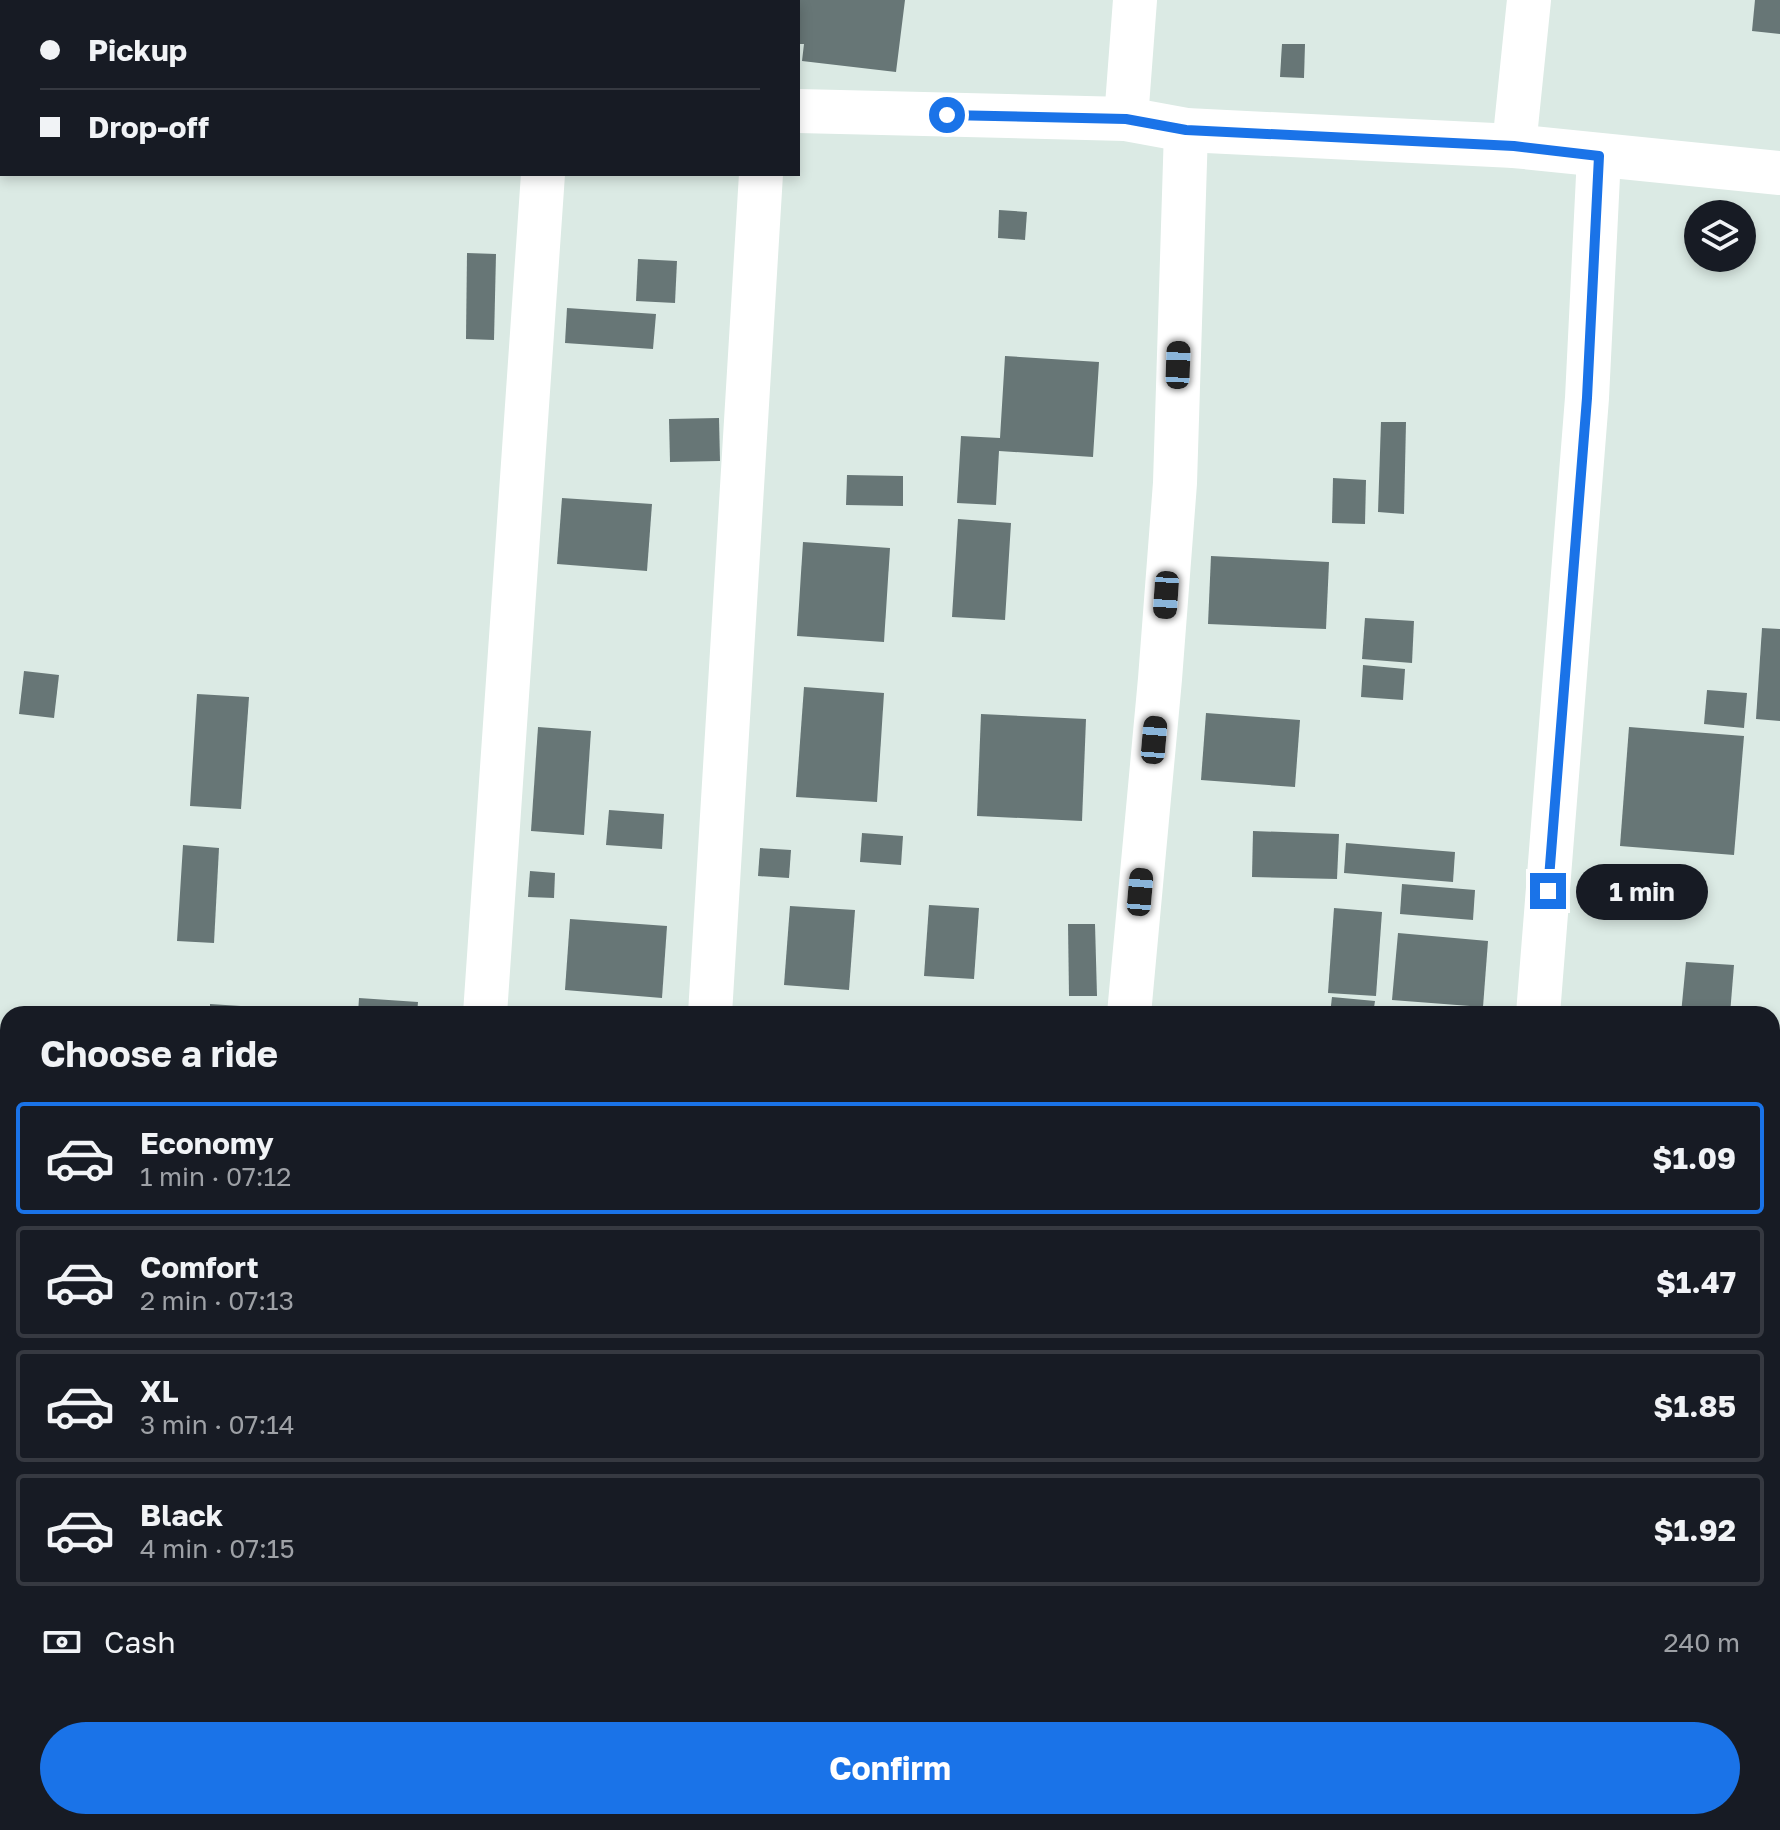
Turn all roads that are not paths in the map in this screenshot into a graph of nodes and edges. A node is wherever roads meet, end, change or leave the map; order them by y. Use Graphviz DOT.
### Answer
graph roads {
  1 [pos="1135,0"];
  2 [pos="1529,0"];
  3 [pos="800,111"];
  4 [pos="1126,119"];
  5 [pos="1186,130"];
  6 [pos="1514,146"];
  7 [pos="1599,156"];
  8 [pos="1780,173"];
  9 [pos="543,176"];
  10 [pos="761,176"];
  11 [pos="486,1006"];
  12 [pos="710,1006"];
  13 [pos="1130,1006"];
  14 [pos="1539,1006"];
  1 -- 4 [label="street"];
  2 -- 6 [label="street"];
  3 -- 4 [label="street"];
  4 -- 5 [label="street"];
  5 -- 6 [label="street"];
  5 -- 13 [label="street"];
  6 -- 7 [label="street"];
  7 -- 8 [label="street"];
  7 -- 14 [label="street"];
  9 -- 11 [label="street"];
  10 -- 12 [label="street"];
}
